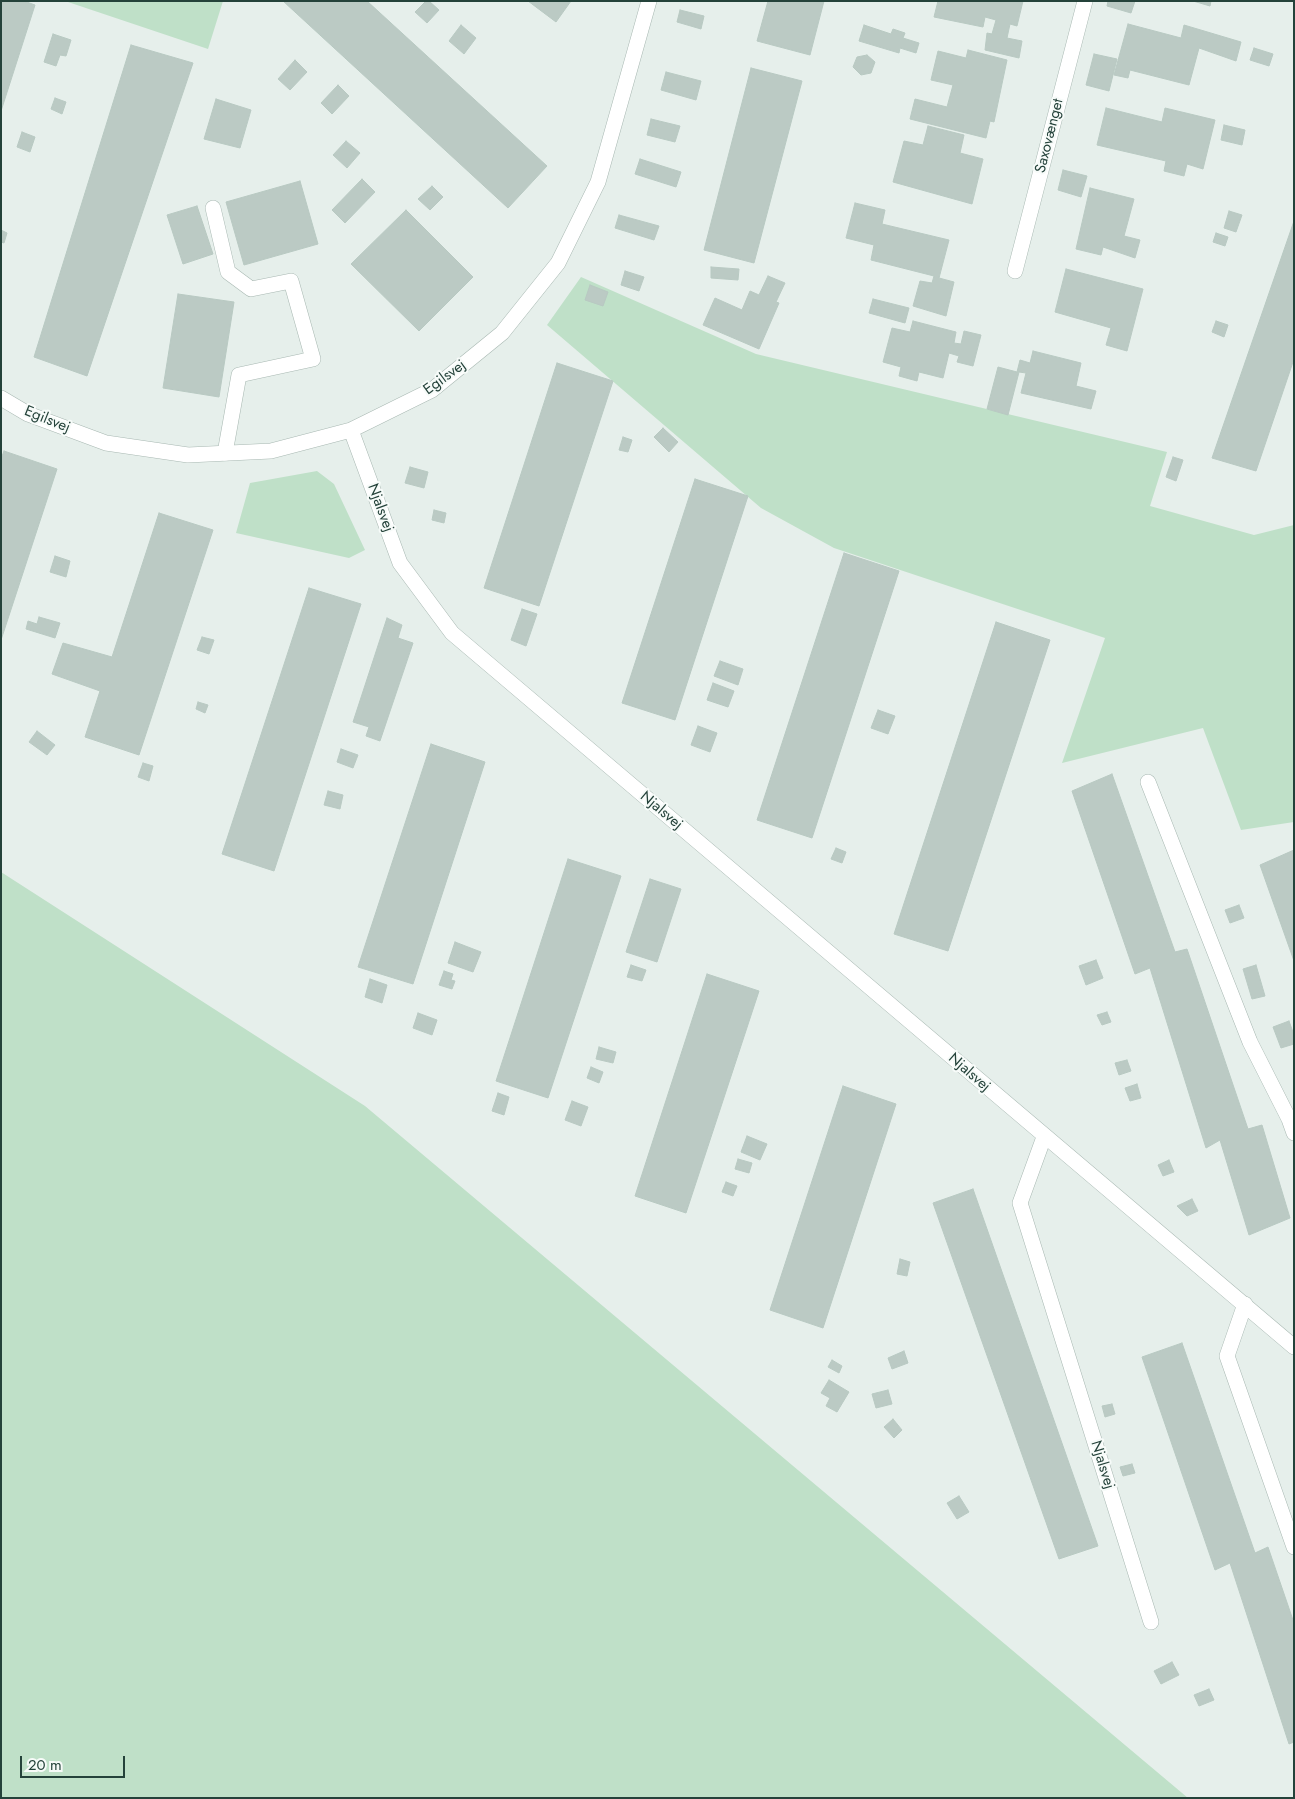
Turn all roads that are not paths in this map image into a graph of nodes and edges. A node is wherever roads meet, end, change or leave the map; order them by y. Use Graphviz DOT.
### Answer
graph roads {
  1 [pos="649,1"];
  2 [pos="1085,1"];
  3 [pos="213,208"];
  4 [pos="1015,270"];
  5 [pos="1,398"];
  6 [pos="351,430"];
  7 [pos="225,453"];
  8 [pos="1148,782"];
  9 [pos="1294,1133"];
  10 [pos="1044,1137"];
  11 [pos="1245,1304"];
  12 [pos="1291,1339"];
  13 [pos="1294,1546"];
  14 [pos="1151,1622"];
  1 -- 6 [label="street, Egilsvej"];
  2 -- 4 [label="street, Saxovænget"];
  3 -- 7 [label="street"];
  5 -- 7 [label="street, Egilsvej"];
  6 -- 7 [label="street, Egilsvej"];
  6 -- 10 [label="street, Njalsvej"];
  8 -- 9 [label="street"];
  10 -- 11 [label="street, Njalsvej"];
  10 -- 14 [label="street, Njalsvej"];
  11 -- 12 [label="street, Njalsvej"];
  11 -- 13 [label="street"];
}
